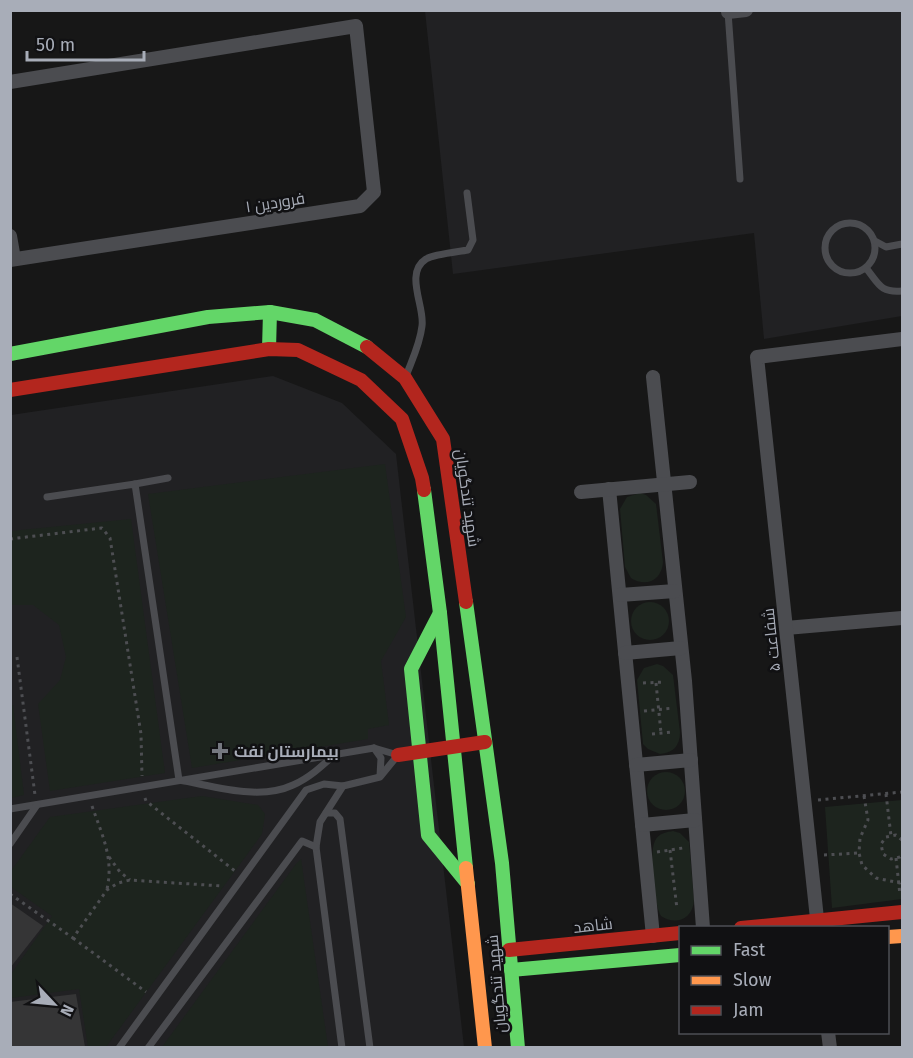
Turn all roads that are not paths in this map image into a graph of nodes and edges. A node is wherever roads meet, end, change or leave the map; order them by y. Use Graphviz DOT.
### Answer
graph roads {
  1 [pos="746,10"];
  2 [pos="728,11"];
  3 [pos="10,82"];
  4 [pos="740,179"];
  5 [pos="467,193"];
  6 [pos="10,236"];
  7 [pos="875,242"];
  8 [pos="903,244"];
  9 [pos="12,259"];
  10 [pos="867,268"];
  11 [pos="903,291"];
  12 [pos="270,312"];
  13 [pos="903,339"];
  14 [pos="268,349"];
  15 [pos="10,354"];
  16 [pos="653,377"];
  17 [pos="405,378"];
  18 [pos="10,390"];
  19 [pos="448,472"];
  20 [pos="168,478"];
  21 [pos="422,478"];
  22 [pos="690,482"];
  23 [pos="135,484"];
  24 [pos="664,484"];
  25 [pos="609,489"];
  26 [pos="581,492"];
  27 [pos="47,497"];
  28 [pos="675,591"];
  29 [pos="620,595"];
  30 [pos="440,613"];
  31 [pos="903,618"];
  32 [pos="786,628"];
  33 [pos="681,648"];
  34 [pos="625,653"];
  35 [pos="485,742"];
  36 [pos="454,747"];
  37 [pos="374,748"];
  38 [pos="419,750"];
  39 [pos="336,754"];
  40 [pos="398,754"];
  41 [pos="690,759"];
  42 [pos="636,765"];
  43 [pos="380,777"];
  44 [pos="178,780"];
  45 [pos="343,786"];
  46 [pos="37,805"];
  47 [pos="10,809"];
  48 [pos="326,813"];
  49 [pos="695,820"];
  50 [pos="642,825"];
  51 [pos="10,844"];
  52 [pos="316,847"];
  53 [pos="468,884"];
  54 [pos="902,912"];
  55 [pos="818,924"];
  56 [pos="703,926"];
  57 [pos="767,926"];
  58 [pos="679,933"];
  59 [pos="653,936"];
  60 [pos="509,950"];
  61 [pos="679,955"];
  62 [pos="511,970"];
  63 [pos="119,1047"];
  64 [pos="148,1047"];
  65 [pos="342,1047"];
  66 [pos="370,1047"];
  67 [pos="485,1047"];
  68 [pos="518,1047"];
  1 -- 2 [label="street"];
  2 -- 4 [label="lane"];
  3 -- 9 [label="street, فروردین ۱"];
  5 -- 17 [label="lane"];
  6 -- 9 [label="street"];
  7 -- 8 [label="lane"];
  7 -- 10 [label="lane"];
  7 -- 10 [label="lane"];
  10 -- 11 [label="lane"];
  12 -- 14 [label="main road"];
  12 -- 15 [label="main road, شهید تندگویان"];
  12 -- 17 [label="main road, شهید تندگویان"];
  13 -- 32 [label="street, شفاعت ۵"];
  14 -- 18 [label="main road, شهید تندگویان"];
  14 -- 21 [label="main road, شهید تندگویان"];
  16 -- 24 [label="street"];
  17 -- 19 [label="main road, شهید تندگویان"];
  19 -- 21 [label="main road"];
  19 -- 35 [label="main road, شهید تندگویان"];
  20 -- 23 [label="lane"];
  21 -- 30 [label="main road, شهید تندگویان"];
  22 -- 24 [label="street"];
  23 -- 27 [label="lane"];
  23 -- 44 [label="lane"];
  24 -- 25 [label="street"];
  24 -- 28 [label="street"];
  25 -- 26 [label="street"];
  25 -- 29 [label="street"];
  28 -- 29 [label="street"];
  28 -- 33 [label="street"];
  29 -- 34 [label="street"];
  30 -- 36 [label="main road, شهید تندگویان"];
  30 -- 38 [label="main road"];
  31 -- 32 [label="street"];
  32 -- 55 [label="street, شفاعت ۵"];
  33 -- 34 [label="street"];
  33 -- 41 [label="street"];
  34 -- 42 [label="street"];
  35 -- 36 [label="main road"];
  35 -- 60 [label="main road, شهید تندگویان"];
  36 -- 38 [label="main road"];
  36 -- 53 [label="main road, شهید تندگویان"];
  37 -- 39 [label="lane"];
  37 -- 40 [label="lane"];
  37 -- 43 [label="lane"];
  38 -- 40 [label="main road"];
  38 -- 53 [label="main road"];
  39 -- 44 [label="lane"];
  39 -- 44 [label="lane"];
  40 -- 43 [label="lane"];
  41 -- 42 [label="street"];
  41 -- 49 [label="street"];
  42 -- 50 [label="street"];
  43 -- 45 [label="lane"];
  44 -- 46 [label="lane"];
  45 -- 48 [label="lane"];
  45 -- 63 [label="lane"];
  46 -- 47 [label="lane"];
  46 -- 51 [label="lane"];
  48 -- 52 [label="lane"];
  48 -- 66 [label="lane"];
  49 -- 50 [label="street"];
  49 -- 56 [label="street"];
  50 -- 59 [label="street"];
  52 -- 64 [label="lane"];
  52 -- 65 [label="lane"];
  53 -- 67 [label="main road, شهید تندگویان"];
  54 -- 55 [label="main road"];
  55 -- 57 [label="main road"];
  58 -- 59 [label="main road, شاهد"];
  59 -- 60 [label="main road, شاهد"];
  60 -- 62 [label="main road, شهید تندگویان"];
  61 -- 62 [label="main road"];
  62 -- 68 [label="main road, شهید تندگویان"];
}
